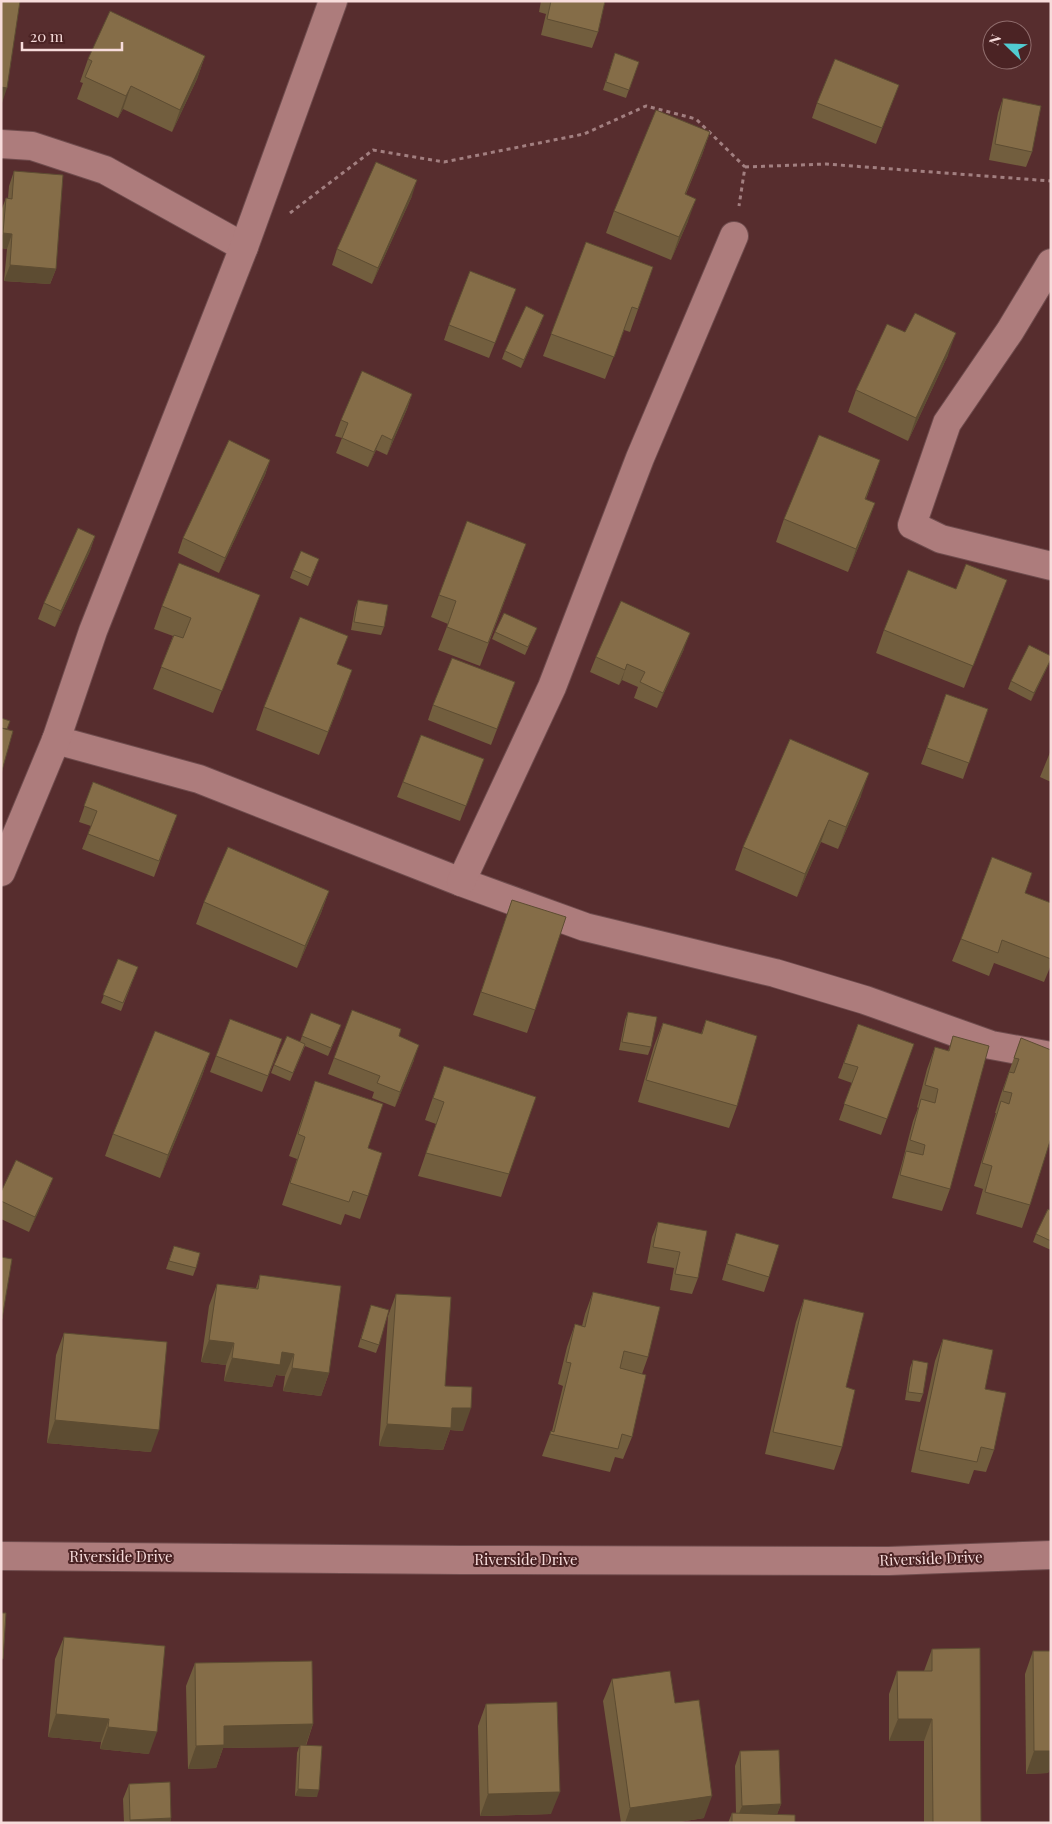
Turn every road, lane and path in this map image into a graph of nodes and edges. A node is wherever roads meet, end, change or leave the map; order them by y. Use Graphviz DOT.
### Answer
graph roads {
  1 [pos="333,1"];
  2 [pos="1,144"];
  3 [pos="745,167"];
  4 [pos="1051,181"];
  5 [pos="282,219"];
  6 [pos="734,236"];
  7 [pos="244,247"];
  8 [pos="1051,263"];
  9 [pos="1051,566"];
  10 [pos="56,740"];
  11 [pos="1,872"];
  12 [pos="461,882"];
  13 [pos="1051,1056"];
  14 [pos="1051,1555"];
  15 [pos="1,1556"];
  1 -- 7 [label="street"];
  2 -- 7 [label="street"];
  3 -- 4 [label="path"];
  3 -- 5 [label="path"];
  3 -- 6 [label="path"];
  6 -- 12 [label="street"];
  7 -- 10 [label="street"];
  8 -- 9 [label="street"];
  10 -- 11 [label="street"];
  10 -- 12 [label="street"];
  12 -- 13 [label="street"];
  14 -- 15 [label="street, Riverside Drive"];
}
